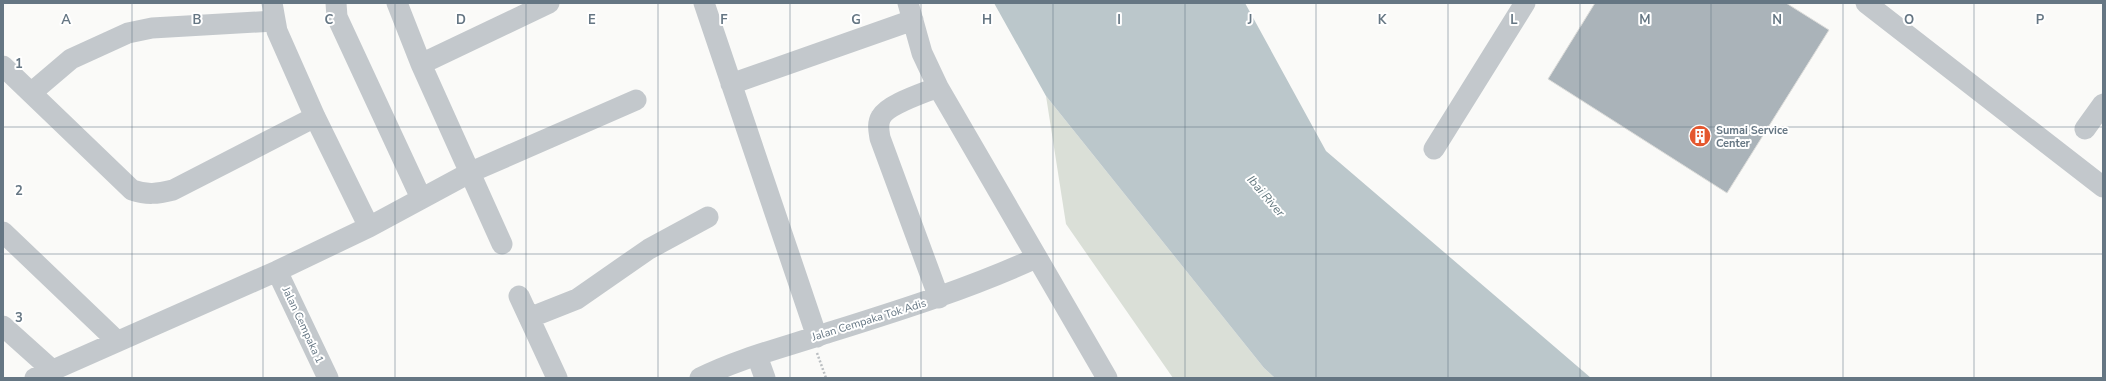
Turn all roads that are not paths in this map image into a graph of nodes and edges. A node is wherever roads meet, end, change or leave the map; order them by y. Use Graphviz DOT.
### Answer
graph roads {
  1 [pos="336,3"];
  2 [pos="397,3"];
  3 [pos="549,3"];
  4 [pos="704,3"];
  5 [pos="1525,3"];
  6 [pos="1866,3"];
  7 [pos="273,12"];
  8 [pos="915,29"];
  9 [pos="421,64"];
  10 [pos="3,66"];
  11 [pos="938,87"];
  12 [pos="31,93"];
  13 [pos="736,98"];
  14 [pos="636,100"];
  15 [pos="2103,104"];
  16 [pos="315,117"];
  17 [pos="2085,129"];
  18 [pos="1434,149"];
  19 [pos="471,172"];
  20 [pos="2103,187"];
  21 [pos="421,198"];
  22 [pos="708,218"];
  23 [pos="369,227"];
  24 [pos="3,232"];
  25 [pos="502,244"];
  26 [pos="1036,258"];
  27 [pos="277,271"];
  28 [pos="519,296"];
  29 [pos="939,298"];
  30 [pos="529,318"];
  31 [pos="3,326"];
  32 [pos="808,339"];
  33 [pos="117,341"];
  34 [pos="764,354"];
  35 [pos="44,374"];
  36 [pos="1103,377"];
  37 [pos="328,378"];
  38 [pos="557,378"];
  39 [pos="700,378"];
  40 [pos="765,378"];
  1 -- 21 [label="street"];
  2 -- 9 [label="street"];
  3 -- 9 [label="street"];
  4 -- 13 [label="street"];
  5 -- 18 [label="street"];
  6 -- 20 [label="street"];
  7 -- 12 [label="street"];
  7 -- 16 [label="street"];
  8 -- 11 [label="street"];
  8 -- 13 [label="street"];
  9 -- 19 [label="street"];
  10 -- 12 [label="street"];
  11 -- 26 [label="street"];
  11 -- 29 [label="street"];
  12 -- 16 [label="street"];
  13 -- 32 [label="street"];
  14 -- 19 [label="street"];
  15 -- 17 [label="street"];
  16 -- 23 [label="street"];
  19 -- 21 [label="street"];
  19 -- 25 [label="street"];
  21 -- 23 [label="street"];
  22 -- 30 [label="street"];
  23 -- 27 [label="street"];
  24 -- 33 [label="street"];
  26 -- 29 [label="street, Jalan Cempaka Tok Adis"];
  26 -- 36 [label="street"];
  27 -- 33 [label="street"];
  27 -- 37 [label="street, Jalan Cempaka 1"];
  28 -- 30 [label="street"];
  29 -- 32 [label="street, Jalan Cempaka Tok Adis"];
  30 -- 38 [label="street"];
  31 -- 35 [label="street"];
  32 -- 34 [label="street, Jalan Cempaka Tok Adis"];
  33 -- 35 [label="street"];
  34 -- 39 [label="street, Jalan Cempaka Tok Adis"];
  34 -- 40 [label="street"];
}
